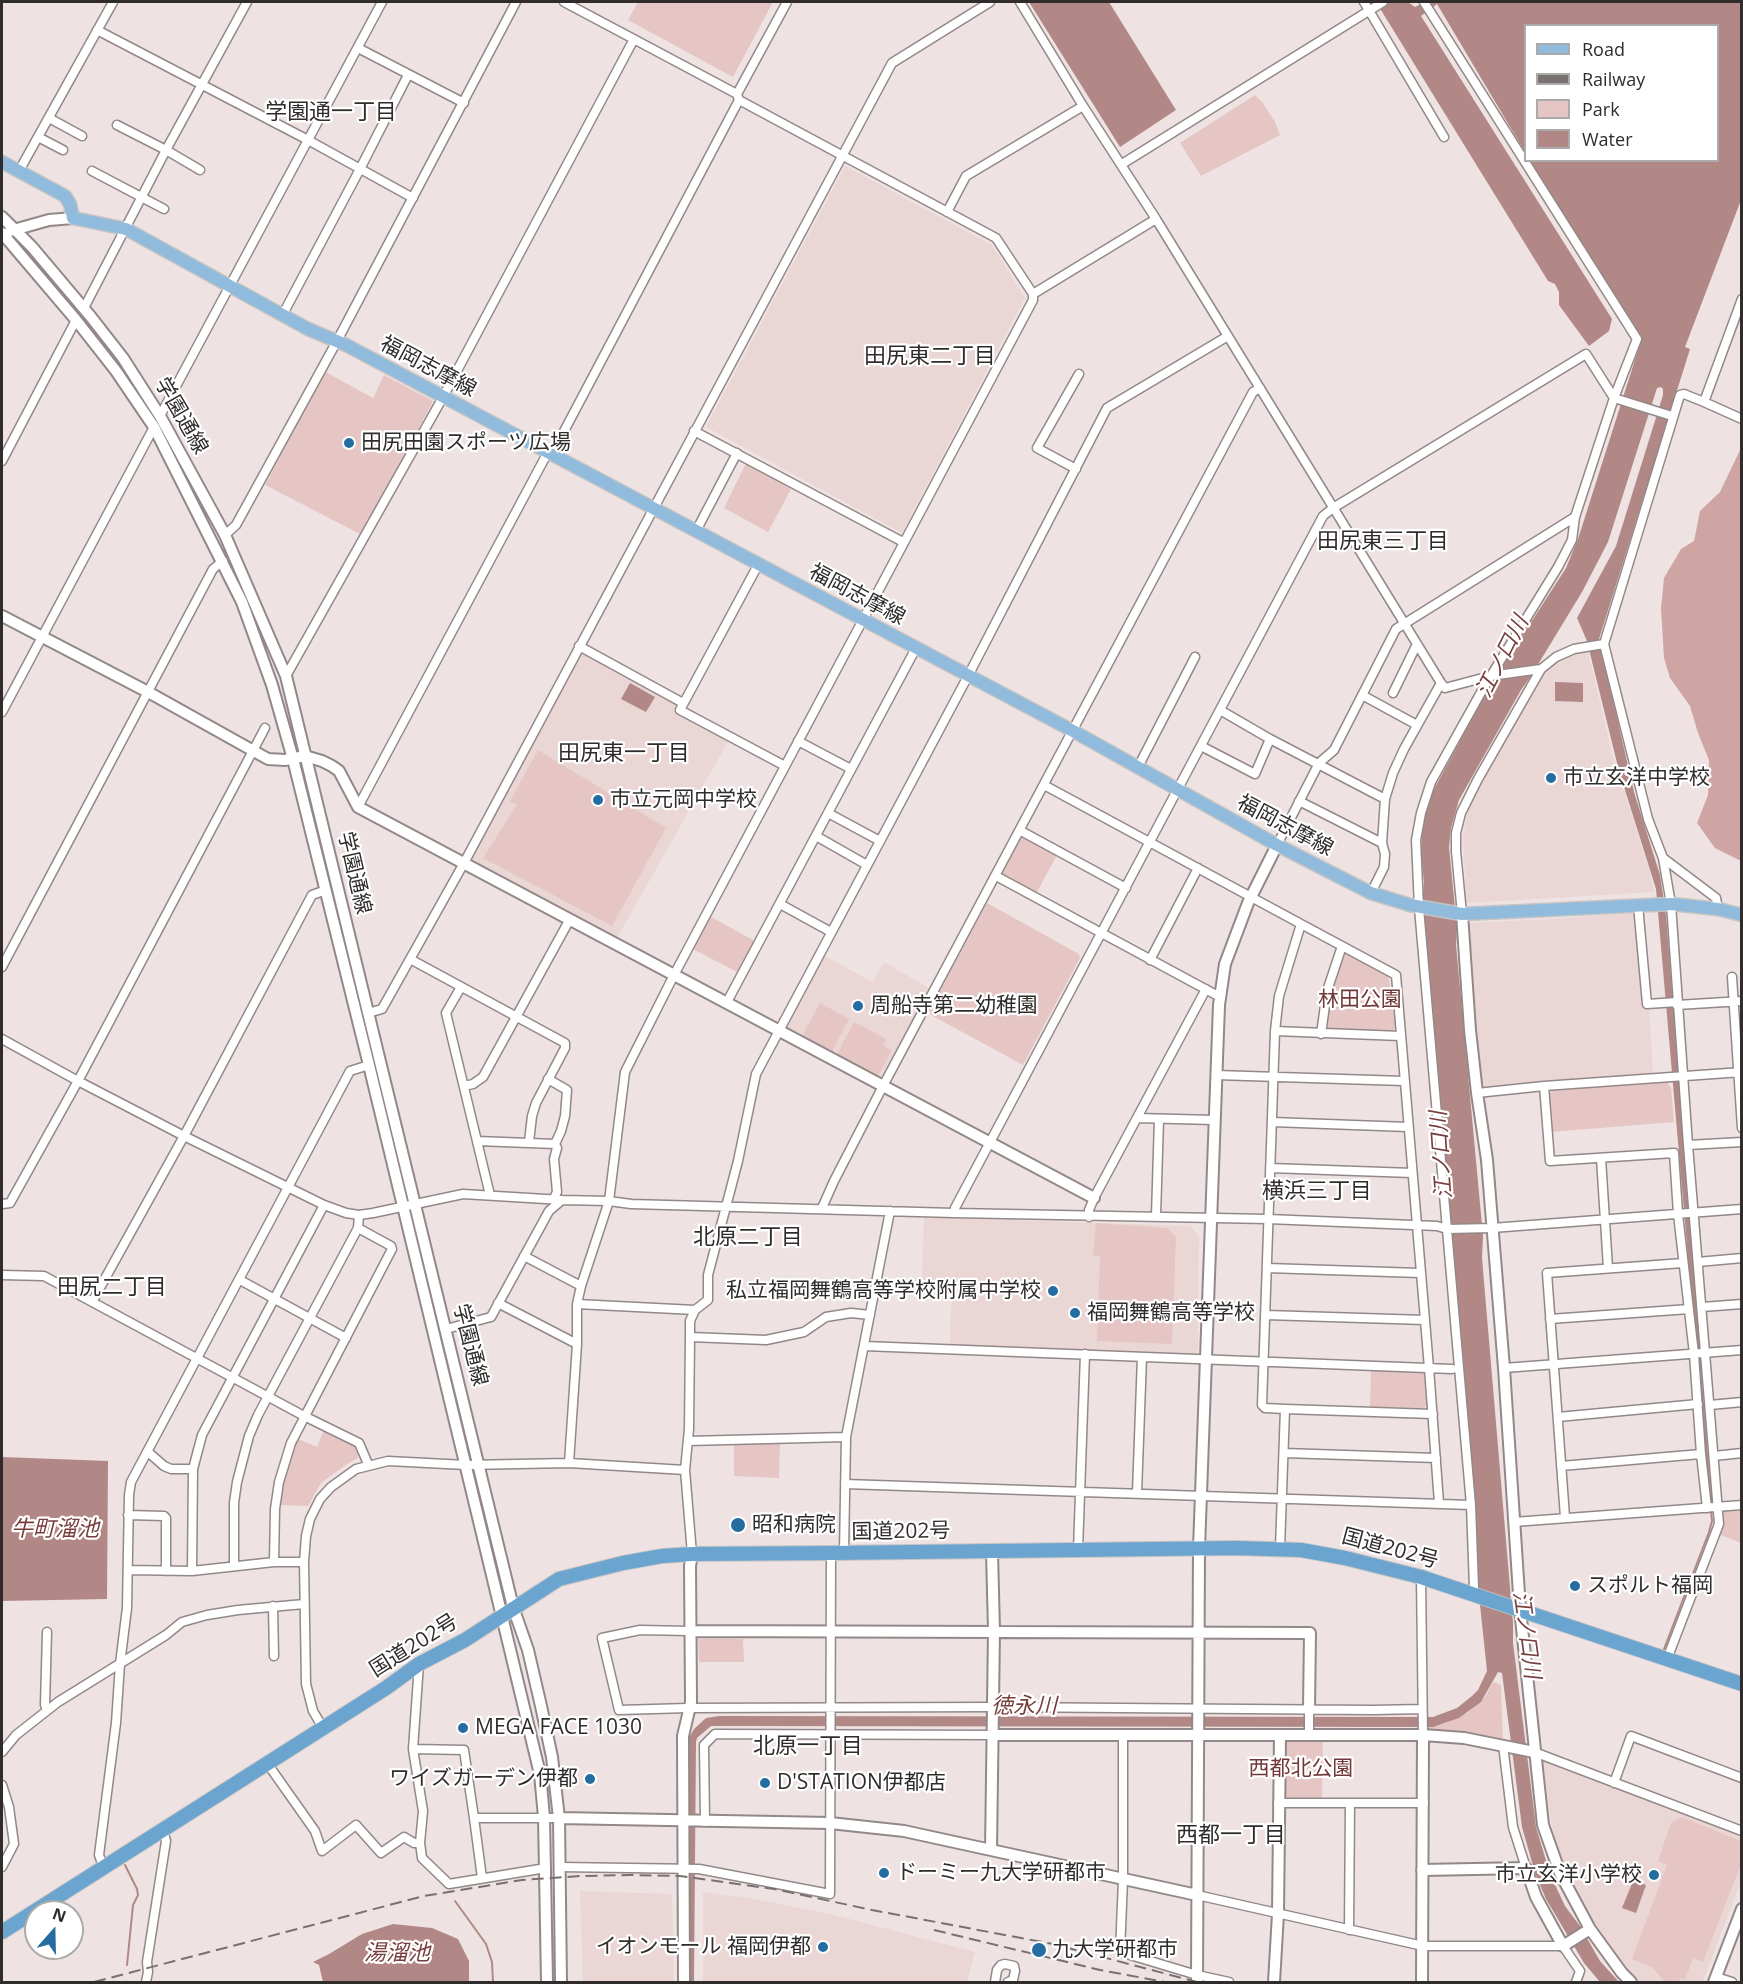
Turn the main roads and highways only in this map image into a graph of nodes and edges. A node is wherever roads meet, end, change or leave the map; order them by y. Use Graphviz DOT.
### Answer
graph roads {
  1 [pos="2,162"];
  2 [pos="1742,915"];
  3 [pos="1742,1684"];
  4 [pos="3,1927"];
  1 -- 2 [label="main road, 福岡志摩線"];
  3 -- 4 [label="highway, 国道202号"];
}
